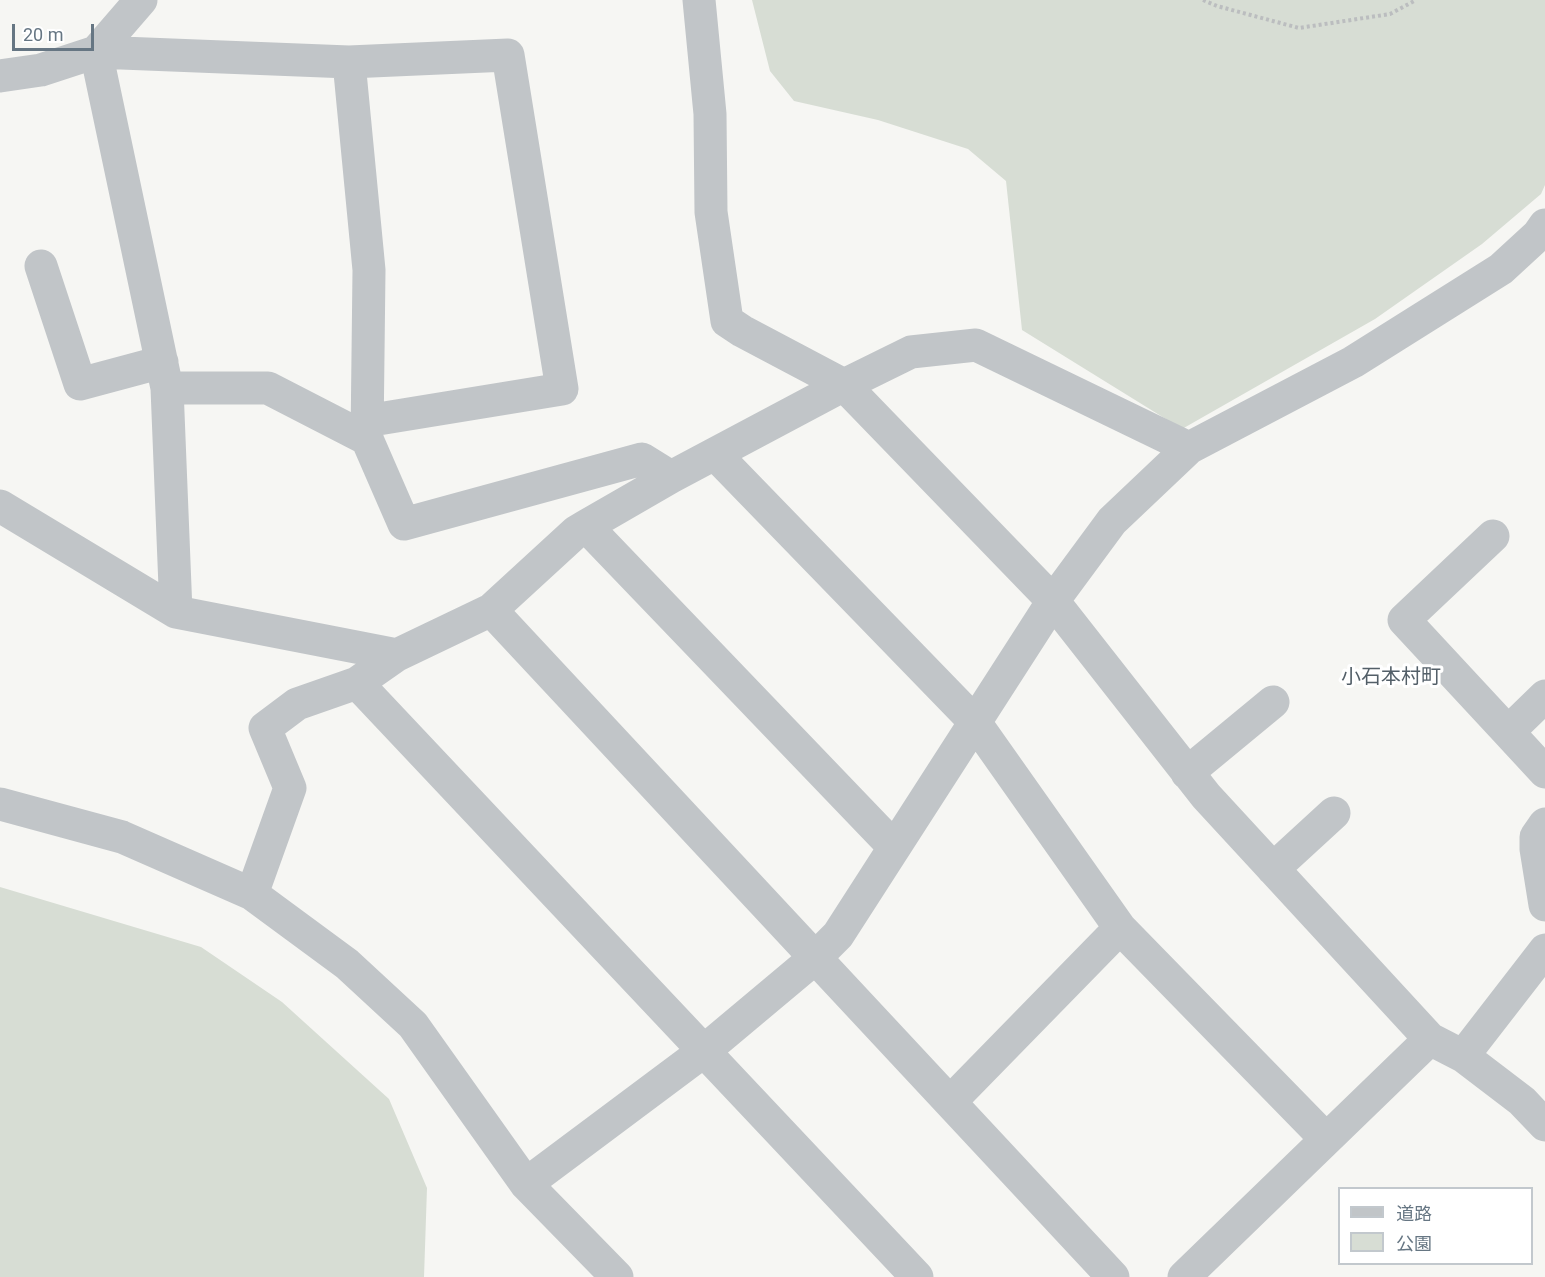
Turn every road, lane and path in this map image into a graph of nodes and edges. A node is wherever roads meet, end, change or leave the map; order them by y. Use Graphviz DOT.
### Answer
graph roads {
  1 [pos="141,0"];
  2 [pos="699,0"];
  3 [pos="1203,0"];
  4 [pos="1416,0"];
  5 [pos="96,52"];
  6 [pos="349,62"];
  7 [pos="0,76"];
  8 [pos="1545,225"];
  9 [pos="41,266"];
  10 [pos="164,375"];
  11 [pos="844,385"];
  12 [pos="367,430"];
  13 [pos="1189,448"];
  14 [pos="715,454"];
  15 [pos="671,477"];
  16 [pos="0,506"];
  17 [pos="586,526"];
  18 [pos="1493,536"];
  19 [pos="1053,601"];
  20 [pos="491,610"];
  21 [pos="176,612"];
  22 [pos="397,656"];
  23 [pos="357,683"];
  24 [pos="1545,696"];
  25 [pos="1273,702"];
  26 [pos="974,722"];
  27 [pos="1508,732"];
  28 [pos="1187,772"];
  29 [pos="1545,772"];
  30 [pos="0,804"];
  31 [pos="1334,813"];
  32 [pos="1545,824"];
  33 [pos="894,847"];
  34 [pos="1273,869"];
  35 [pos="252,894"];
  36 [pos="1545,905"];
  37 [pos="1120,928"];
  38 [pos="1545,950"];
  39 [pos="815,958"];
  40 [pos="1430,1039"];
  41 [pos="704,1051"];
  42 [pos="1463,1056"];
  43 [pos="950,1102"];
  44 [pos="1545,1125"];
  45 [pos="1326,1139"];
  46 [pos="526,1184"];
  47 [pos="617,1277"];
  48 [pos="917,1277"];
  49 [pos="1113,1277"];
  50 [pos="1184,1277"];
  1 -- 5 [label="street"];
  2 -- 11 [label="street"];
  3 -- 4 [label="path"];
  5 -- 6 [label="street"];
  5 -- 7 [label="street"];
  5 -- 10 [label="street"];
  6 -- 12 [label="street"];
  6 -- 12 [label="street"];
  8 -- 13 [label="street"];
  9 -- 10 [label="street"];
  10 -- 12 [label="street"];
  10 -- 21 [label="street"];
  11 -- 13 [label="street"];
  11 -- 14 [label="street"];
  11 -- 19 [label="street"];
  12 -- 15 [label="street"];
  13 -- 19 [label="street"];
  14 -- 15 [label="street"];
  14 -- 26 [label="street"];
  15 -- 17 [label="street"];
  16 -- 21 [label="street"];
  17 -- 20 [label="street"];
  17 -- 33 [label="street"];
  18 -- 27 [label="street"];
  19 -- 26 [label="street"];
  19 -- 28 [label="street"];
  20 -- 22 [label="street"];
  20 -- 39 [label="street"];
  21 -- 22 [label="street"];
  22 -- 23 [label="street"];
  23 -- 35 [label="street"];
  23 -- 41 [label="street"];
  24 -- 27 [label="street"];
  25 -- 28 [label="street"];
  26 -- 33 [label="street"];
  26 -- 37 [label="street"];
  27 -- 29 [label="street"];
  28 -- 34 [label="street"];
  30 -- 35 [label="street"];
  31 -- 34 [label="street"];
  32 -- 36 [label="street"];
  33 -- 39 [label="street"];
  34 -- 40 [label="street"];
  35 -- 46 [label="street"];
  37 -- 43 [label="street"];
  37 -- 45 [label="street"];
  38 -- 42 [label="street"];
  39 -- 41 [label="street"];
  39 -- 43 [label="street"];
  40 -- 42 [label="street"];
  40 -- 45 [label="street"];
  41 -- 46 [label="street"];
  41 -- 48 [label="street"];
  42 -- 44 [label="street"];
  43 -- 49 [label="street"];
  45 -- 50 [label="street"];
  46 -- 47 [label="street"];
}
